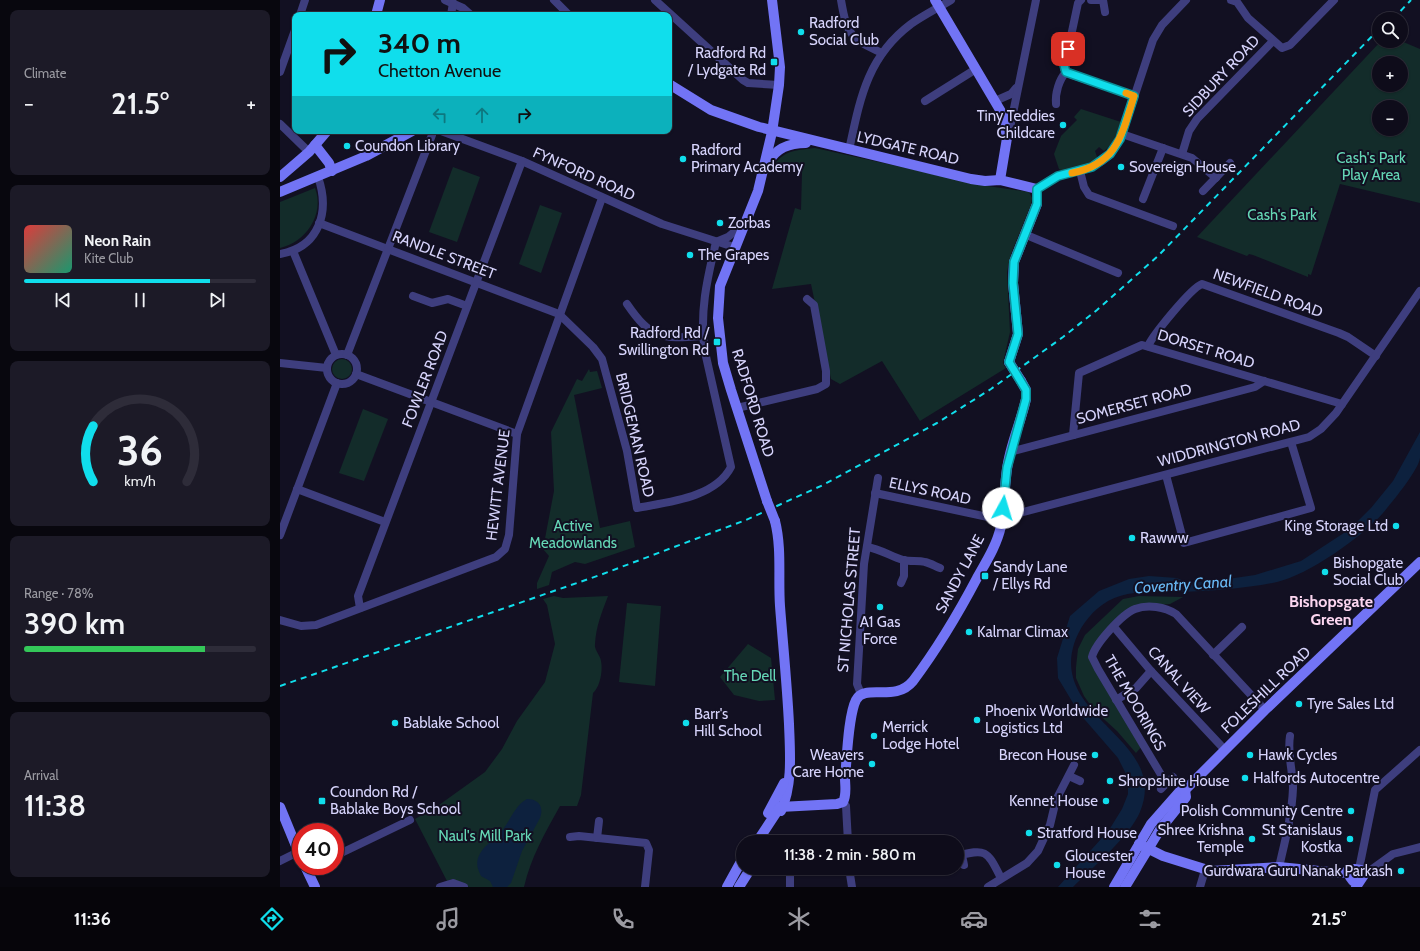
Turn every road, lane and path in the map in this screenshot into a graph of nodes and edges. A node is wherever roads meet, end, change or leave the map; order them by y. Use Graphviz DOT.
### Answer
graph roads {
  1 [pos="305,0"];
  2 [pos="380,0"];
  3 [pos="554,0"];
  4 [pos="656,0"];
  5 [pos="772,0"];
  6 [pos="841,0"];
  7 [pos="951,0"];
  8 [pos="1036,0"];
  9 [pos="1081,0"];
  10 [pos="1091,0"];
  11 [pos="1103,0"];
  12 [pos="1186,0"];
  13 [pos="1334,0"];
  14 [pos="449,1"];
  15 [pos="1237,1"];
  16 [pos="937,4"];
  17 [pos="301,12"];
  18 [pos="377,12"];
  19 [pos="451,12"];
  20 [pos="468,12"];
  21 [pos="566,12"];
  22 [pos="669,12"];
  23 [pos="1105,12"];
  24 [pos="672,15"];
  25 [pos="292,38"];
  26 [pos="1273,41"];
  27 [pos="882,52"];
  28 [pos="976,69"];
  29 [pos="280,72"];
  30 [pos="1066,72"];
  31 [pos="779,85"];
  32 [pos="672,86"];
  33 [pos="1018,86"];
  34 [pos="1134,96"];
  35 [pos="925,101"];
  36 [pos="995,101"];
  37 [pos="1056,104"];
  38 [pos="280,124"];
  39 [pos="1006,129"];
  40 [pos="772,132"];
  41 [pos="292,133"];
  42 [pos="293,134"];
  43 [pos="324,134"];
  44 [pos="406,134"];
  45 [pos="449,134"];
  46 [pos="1122,134"];
  47 [pos="432,135"];
  48 [pos="816,142"];
  49 [pos="1163,148"];
  50 [pos="312,149"];
  51 [pos="849,150"];
  52 [pos="1182,154"];
  53 [pos="522,161"];
  54 [pos="1230,163"];
  55 [pos="332,171"];
  56 [pos="1080,171"];
  57 [pos="764,173"];
  58 [pos="280,177"];
  59 [pos="318,177"];
  60 [pos="1216,178"];
  61 [pos="1000,180"];
  62 [pos="1037,189"];
  63 [pos="1203,191"];
  64 [pos="280,192"];
  65 [pos="602,198"];
  66 [pos="1144,199"];
  67 [pos="745,222"];
  68 [pos="319,223"];
  69 [pos="1173,226"];
  70 [pos="1024,234"];
  71 [pos="716,242"];
  72 [pos="734,247"];
  73 [pos="389,249"];
  74 [pos="293,251"];
  75 [pos="280,254"];
  76 [pos="1118,273"];
  77 [pos="476,283"];
  78 [pos="1420,291"];
  79 [pos="413,296"];
  80 [pos="807,300"];
  81 [pos="627,304"];
  82 [pos="468,306"];
  83 [pos="559,314"];
  84 [pos="702,336"];
  85 [pos="1148,346"];
  86 [pos="336,355"];
  87 [pos="347,355"];
  88 [pos="1376,356"];
  89 [pos="280,363"];
  90 [pos="327,368"];
  91 [pos="356,374"];
  92 [pos="1264,381"];
  93 [pos="337,383"];
  94 [pos="432,402"];
  95 [pos="1342,404"];
  96 [pos="738,408"];
  97 [pos="517,434"];
  98 [pos="1072,435"];
  99 [pos="1292,442"];
  100 [pos="1010,452"];
  101 [pos="1166,475"];
  102 [pos="878,478"];
  103 [pos="297,489"];
  104 [pos="875,493"];
  105 [pos="1002,520"];
  106 [pos="385,522"];
  107 [pos="280,535"];
  108 [pos="867,547"];
  109 [pos="904,560"];
  110 [pos="1419,564"];
  111 [pos="940,568"];
  112 [pos="901,583"];
  113 [pos="360,608"];
  114 [pos="280,620"];
  115 [pos="1114,627"];
  116 [pos="1242,627"];
  117 [pos="1213,654"];
  118 [pos="1151,671"];
  119 [pos="861,694"];
  120 [pos="1116,700"];
  121 [pos="1265,710"];
  122 [pos="1290,736"];
  123 [pos="1225,750"];
  124 [pos="1420,750"];
  125 [pos="1074,765"];
  126 [pos="788,774"];
  127 [pos="1069,776"];
  128 [pos="1173,777"];
  129 [pos="1080,781"];
  130 [pos="1185,790"];
  131 [pos="843,802"];
  132 [pos="280,807"];
  133 [pos="783,807"];
  134 [pos="410,820"];
  135 [pos="599,821"];
  136 [pos="756,835"];
  137 [pos="761,835"];
  138 [pos="769,835"];
  139 [pos="848,835"];
  140 [pos="292,836"];
  141 [pos="570,837"];
  142 [pos="597,838"];
  143 [pos="1139,844"];
  144 [pos="1420,847"];
  145 [pos="1149,849"];
  146 [pos="344,852"];
  147 [pos="964,854"];
  148 [pos="292,857"];
  149 [pos="280,861"];
  150 [pos="1279,867"];
  151 [pos="1205,870"];
  152 [pos="736,871"];
  153 [pos="310,875"];
  154 [pos="746,875"];
  155 [pos="790,875"];
  156 [pos="851,875"];
  157 [pos="1001,878"];
  158 [pos="1355,879"];
  159 [pos="314,887"];
  160 [pos="440,887"];
  161 [pos="464,887"];
  162 [pos="645,887"];
  163 [pos="727,887"];
  164 [pos="739,887"];
  165 [pos="790,887"];
  166 [pos="852,887"];
  167 [pos="988,887"];
  168 [pos="1114,887"];
  169 [pos="1126,887"];
  170 [pos="1200,887"];
  1 -- 17 [label="street"];
  2 -- 18 [label="street"];
  3 -- 21 [label="street"];
  4 -- 22 [label="street"];
  5 -- 31 [label="street, RADFORD ROAD"];
  6 -- 27 [label="street"];
  7 -- 16 [label="street"];
  8 -- 33 [label="street"];
  9 -- 30 [label="street"];
  10 -- 11 [label="street"];
  11 -- 23 [label="street"];
  12 -- 34 [label="street"];
  13 -- 26 [label="street"];
  14 -- 19 [label="street"];
  14 -- 20 [label="street"];
  15 -- 26 [label="street"];
  16 -- 27 [label="street"];
  16 -- 28 [label="street"];
  24 -- 31 [label="street"];
  25 -- 29 [label="street"];
  26 -- 52 [label="street, SIDBURY ROAD"];
  27 -- 51 [label="street"];
  28 -- 35 [label="street"];
  28 -- 36 [label="street"];
  30 -- 34 [label="street"];
  30 -- 37 [label="street"];
  31 -- 40 [label="street, RADFORD ROAD"];
  32 -- 40 [label="street, LYDGATE ROAD"];
  33 -- 36 [label="street"];
  33 -- 39 [label="street"];
  34 -- 46 [label="street"];
  36 -- 39 [label="street"];
  38 -- 41 [label="street"];
  39 -- 61 [label="street"];
  40 -- 48 [label="street, LYDGATE ROAD"];
  40 -- 57 [label="street, RADFORD ROAD"];
  42 -- 50 [label="street"];
  43 -- 50 [label="street"];
  44 -- 55 [label="street"];
  45 -- 53 [label="street, FYNFORD ROAD"];
  46 -- 49 [label="street"];
  46 -- 56 [label="street"];
  47 -- 73 [label="street"];
  48 -- 51 [label="street, LYDGATE ROAD"];
  48 -- 57 [label="street"];
  49 -- 52 [label="street"];
  49 -- 66 [label="street"];
  50 -- 55 [label="street"];
  50 -- 58 [label="street"];
  51 -- 61 [label="street, LYDGATE ROAD"];
  52 -- 60 [label="street"];
  53 -- 65 [label="street, FYNFORD ROAD"];
  53 -- 77 [label="street, FOWLER ROAD"];
  54 -- 60 [label="street"];
  55 -- 59 [label="street"];
  56 -- 62 [label="street"];
  56 -- 69 [label="street"];
  57 -- 67 [label="street, RADFORD ROAD"];
  59 -- 64 [label="street"];
  59 -- 68 [label="street"];
  60 -- 63 [label="street"];
  61 -- 62 [label="street, LYDGATE ROAD"];
  62 -- 70 [label="street, SANDY LANE"];
  65 -- 71 [label="street, FYNFORD ROAD"];
  65 -- 83 [label="street, HEWITT AVENUE"];
  67 -- 71 [label="street"];
  67 -- 72 [label="street, RADFORD ROAD"];
  68 -- 73 [label="street, RANDLE STREET"];
  68 -- 74 [label="street"];
  70 -- 76 [label="street"];
  70 -- 100 [label="street, SANDY LANE, bridge"];
  71 -- 72 [label="street, FYNFORD ROAD"];
  71 -- 84 [label="street, BRIDGEMAN ROAD"];
  72 -- 96 [label="street, RADFORD ROAD"];
  73 -- 77 [label="street, RANDLE STREET"];
  73 -- 87 [label="street"];
  74 -- 75 [label="street"];
  74 -- 86 [label="street"];
  77 -- 82 [label="street, FOWLER ROAD"];
  77 -- 83 [label="street, RANDLE STREET"];
  78 -- 88 [label="street, WIDDRINGTON ROAD"];
  79 -- 82 [label="street"];
  80 -- 96 [label="street"];
  81 -- 84 [label="street"];
  82 -- 94 [label="street, FOWLER ROAD"];
  83 -- 84 [label="street, BRIDGEMAN ROAD"];
  83 -- 97 [label="street, HEWITT AVENUE"];
  85 -- 88 [label="street, NEWFIELD ROAD"];
  85 -- 92 [label="street, DORSET ROAD"];
  85 -- 98 [label="street, DORSET ROAD"];
  86 -- 87 [label="street"];
  86 -- 90 [label="street"];
  87 -- 91 [label="street"];
  88 -- 95 [label="street, WIDDRINGTON ROAD"];
  89 -- 90 [label="street"];
  90 -- 93 [label="street"];
  91 -- 93 [label="street"];
  91 -- 94 [label="street"];
  92 -- 95 [label="street, DORSET ROAD"];
  92 -- 98 [label="street, SOMERSET ROAD"];
  93 -- 103 [label="street"];
  94 -- 97 [label="street"];
  94 -- 106 [label="street, FOWLER ROAD"];
  95 -- 99 [label="street, WIDDRINGTON ROAD"];
  96 -- 126 [label="street, RADFORD ROAD, bridge"];
  97 -- 113 [label="street, HEWITT AVENUE"];
  98 -- 100 [label="street, SOMERSET ROAD"];
  99 -- 101 [label="street, WIDDRINGTON ROAD"];
  99 -- 101 [label="street"];
  100 -- 105 [label="street, SANDY LANE"];
  101 -- 105 [label="street, WIDDRINGTON ROAD"];
  102 -- 104 [label="street, ST NICHOLAS STREET"];
  103 -- 106 [label="street"];
  103 -- 107 [label="street"];
  104 -- 105 [label="street, ELLYS ROAD"];
  104 -- 108 [label="street, ST NICHOLAS STREET"];
  105 -- 119 [label="street, SANDY LANE"];
  106 -- 113 [label="street, FOWLER ROAD"];
  108 -- 109 [label="street"];
  108 -- 119 [label="street, ST NICHOLAS STREET"];
  109 -- 111 [label="street"];
  109 -- 112 [label="street"];
  110 -- 121 [label="street, FOLESHILL ROAD"];
  113 -- 114 [label="street, HEWITT AVENUE"];
  115 -- 117 [label="street, THE MOORINGS"];
  115 -- 118 [label="street, CANAL VIEW"];
  115 -- 120 [label="street, THE MOORINGS"];
  116 -- 117 [label="street"];
  117 -- 121 [label="street, THE MOORINGS"];
  118 -- 120 [label="street"];
  118 -- 123 [label="street, CANAL VIEW"];
  119 -- 131 [label="street, ST NICHOLAS STREET"];
  120 -- 128 [label="street, THE MOORINGS"];
  121 -- 123 [label="street, FOLESHILL ROAD"];
  122 -- 150 [label="street"];
  123 -- 130 [label="street, FOLESHILL ROAD"];
  124 -- 158 [label="street"];
  125 -- 127 [label="street"];
  126 -- 133 [label="street, RADFORD ROAD"];
  126 -- 136 [label="street, RADFORD ROAD"];
  127 -- 129 [label="street"];
  127 -- 157 [label="street"];
  130 -- 143 [label="street, FOLESHILL ROAD"];
  130 -- 145 [label="street, FOLESHILL ROAD"];
  131 -- 133 [label="street"];
  131 -- 139 [label="street, ST NICHOLAS STREET"];
  132 -- 140 [label="street"];
  133 -- 137 [label="street"];
  133 -- 138 [label="street, RADFORD ROAD"];
  134 -- 146 [label="street"];
  135 -- 142 [label="street"];
  141 -- 142 [label="street"];
  142 -- 162 [label="street"];
  143 -- 145 [label="street"];
  143 -- 168 [label="street, FOLESHILL ROAD"];
  144 -- 158 [label="street"];
  145 -- 151 [label="street"];
  145 -- 169 [label="street, FOLESHILL ROAD"];
  147 -- 157 [label="street"];
  148 -- 149 [label="street"];
  150 -- 151 [label="street"];
  150 -- 158 [label="street"];
  151 -- 170 [label="street"];
  152 -- 163 [label="street"];
  153 -- 159 [label="street"];
  154 -- 164 [label="street"];
  155 -- 165 [label="street"];
  156 -- 166 [label="street"];
  157 -- 167 [label="street"];
  160 -- 161 [label="street"];
}
